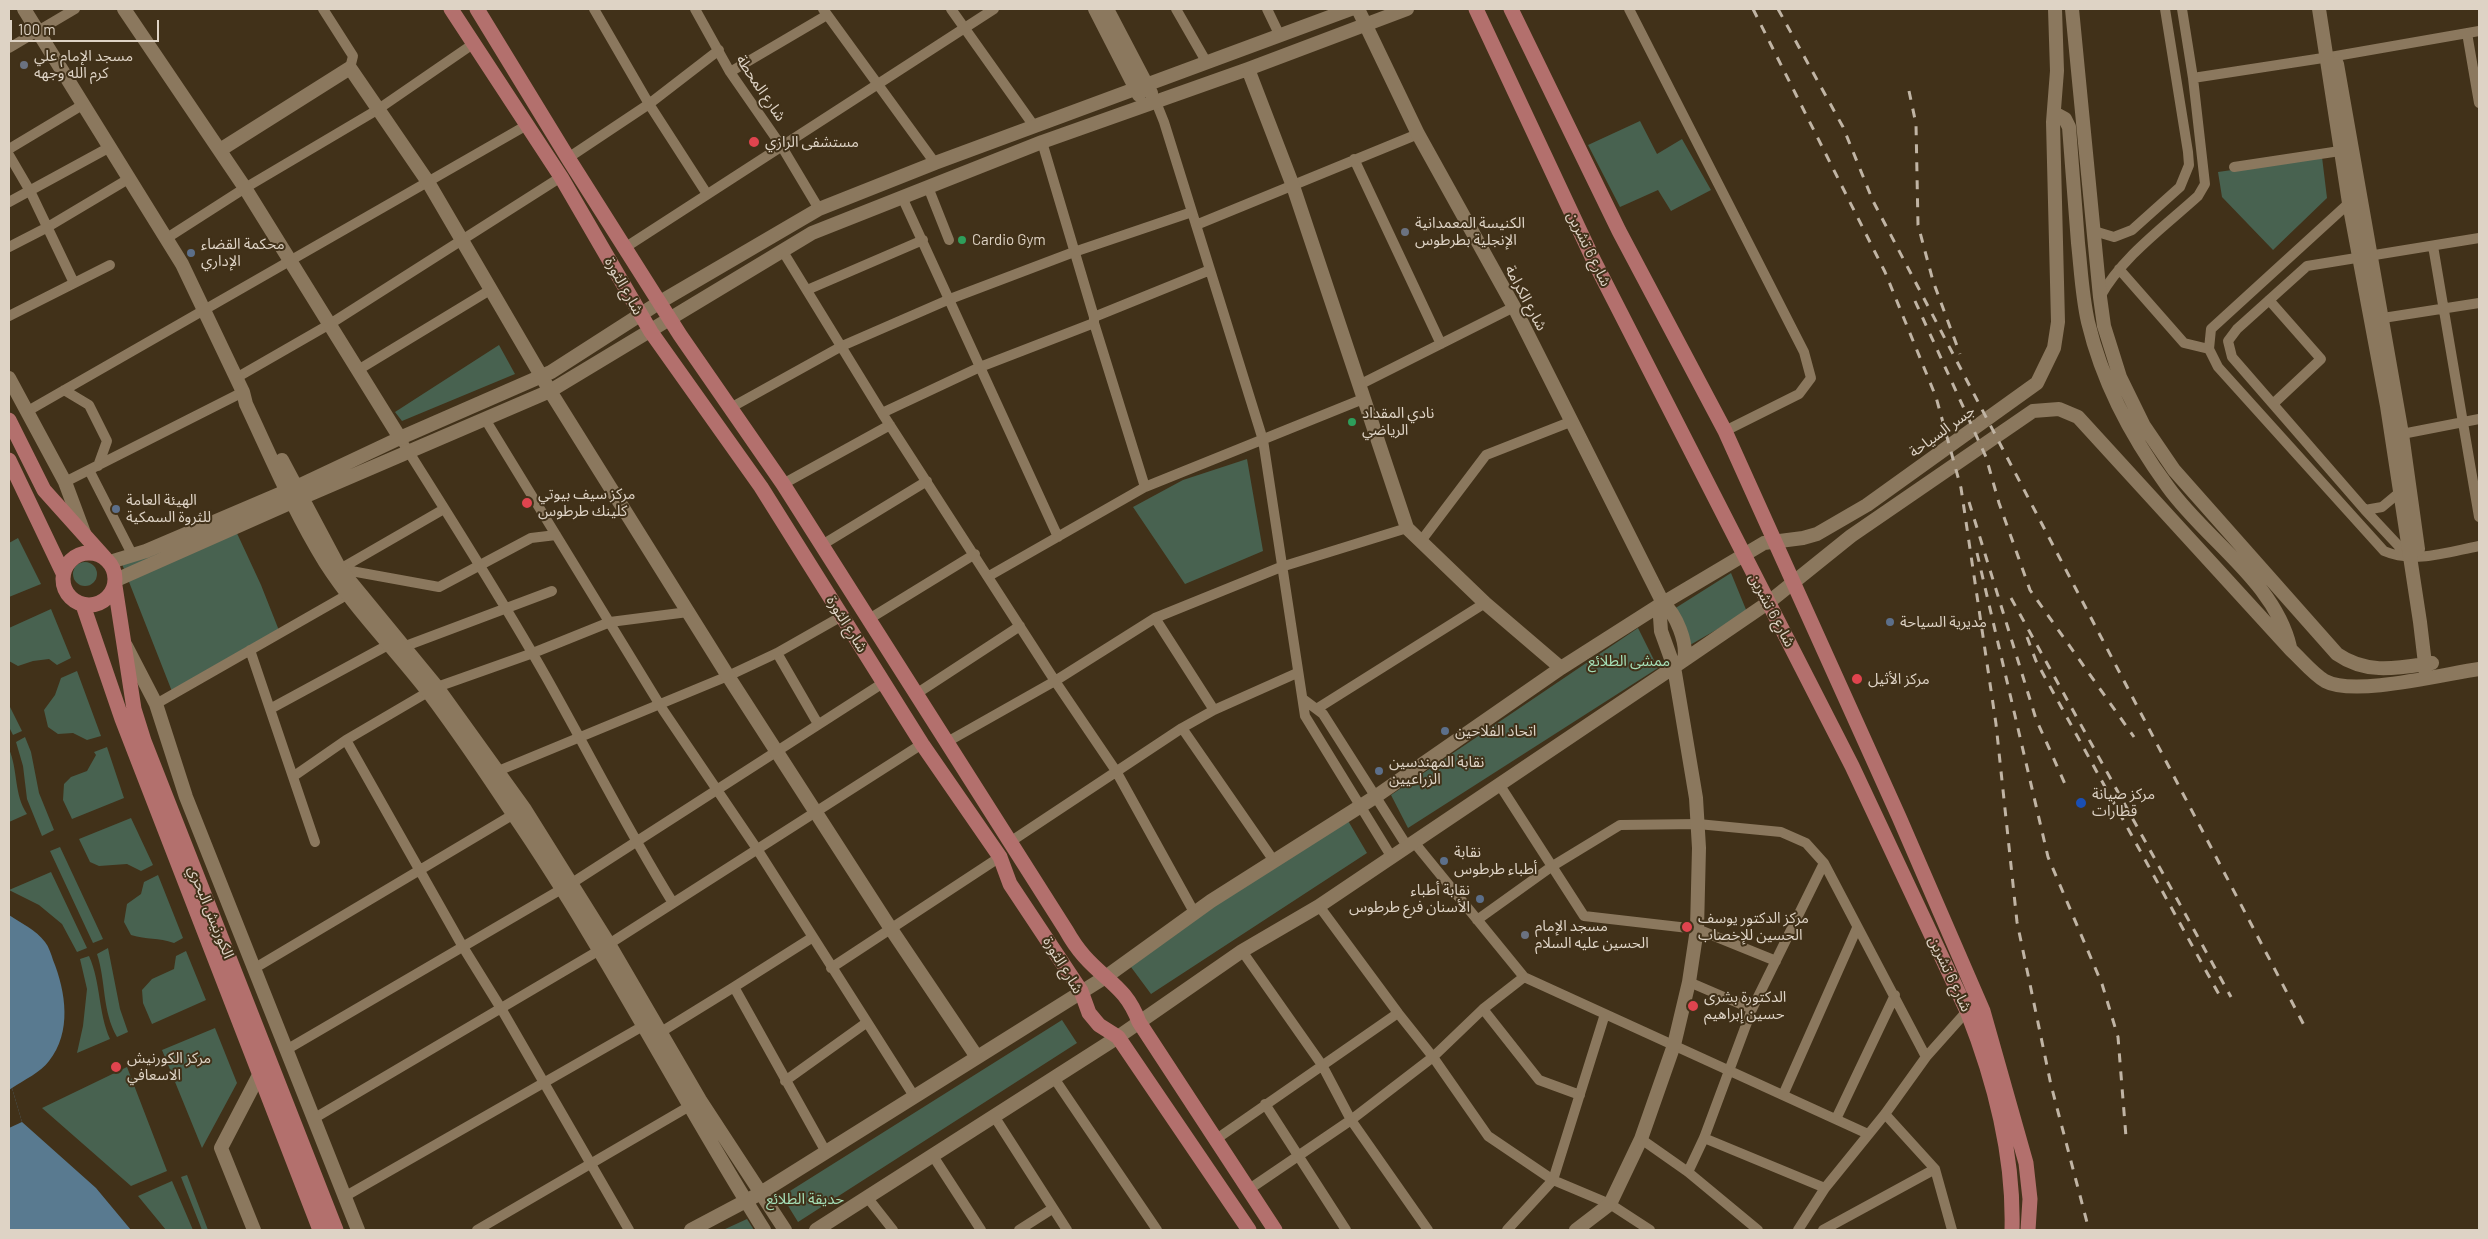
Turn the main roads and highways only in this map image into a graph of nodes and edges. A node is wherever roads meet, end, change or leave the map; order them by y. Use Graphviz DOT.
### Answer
graph roads {
  1 [pos="451,9"];
  2 [pos="477,9"];
  3 [pos="1476,9"];
  4 [pos="1515,13"];
  5 [pos="9,420"];
  6 [pos="9,460"];
  7 [pos="108,560"];
  8 [pos="63,573"];
  9 [pos="115,583"];
  10 [pos="83,605"];
  11 [pos="320,1230"];
  12 [pos="336,1230"];
  13 [pos="1249,1230"];
  14 [pos="1274,1230"];
  15 [pos="2012,1230"];
  16 [pos="2028,1230"];
  1 -- 13 [label="main road, شارع الثورة"];
  2 -- 14 [label="main road, شارع الثورة"];
  3 -- 15 [label="main road, شارع 6 تشرين"];
  4 -- 16 [label="main road, شارع 6 تشرين"];
  5 -- 7 [label="main road"];
  6 -- 8 [label="main road"];
  7 -- 8 [label="main road"];
  7 -- 9 [label="main road"];
  8 -- 10 [label="main road"];
  9 -- 10 [label="main road"];
  9 -- 12 [label="main road, الكورنيش البحري"];
  10 -- 11 [label="main road, الكورنيش البحري"];
}
